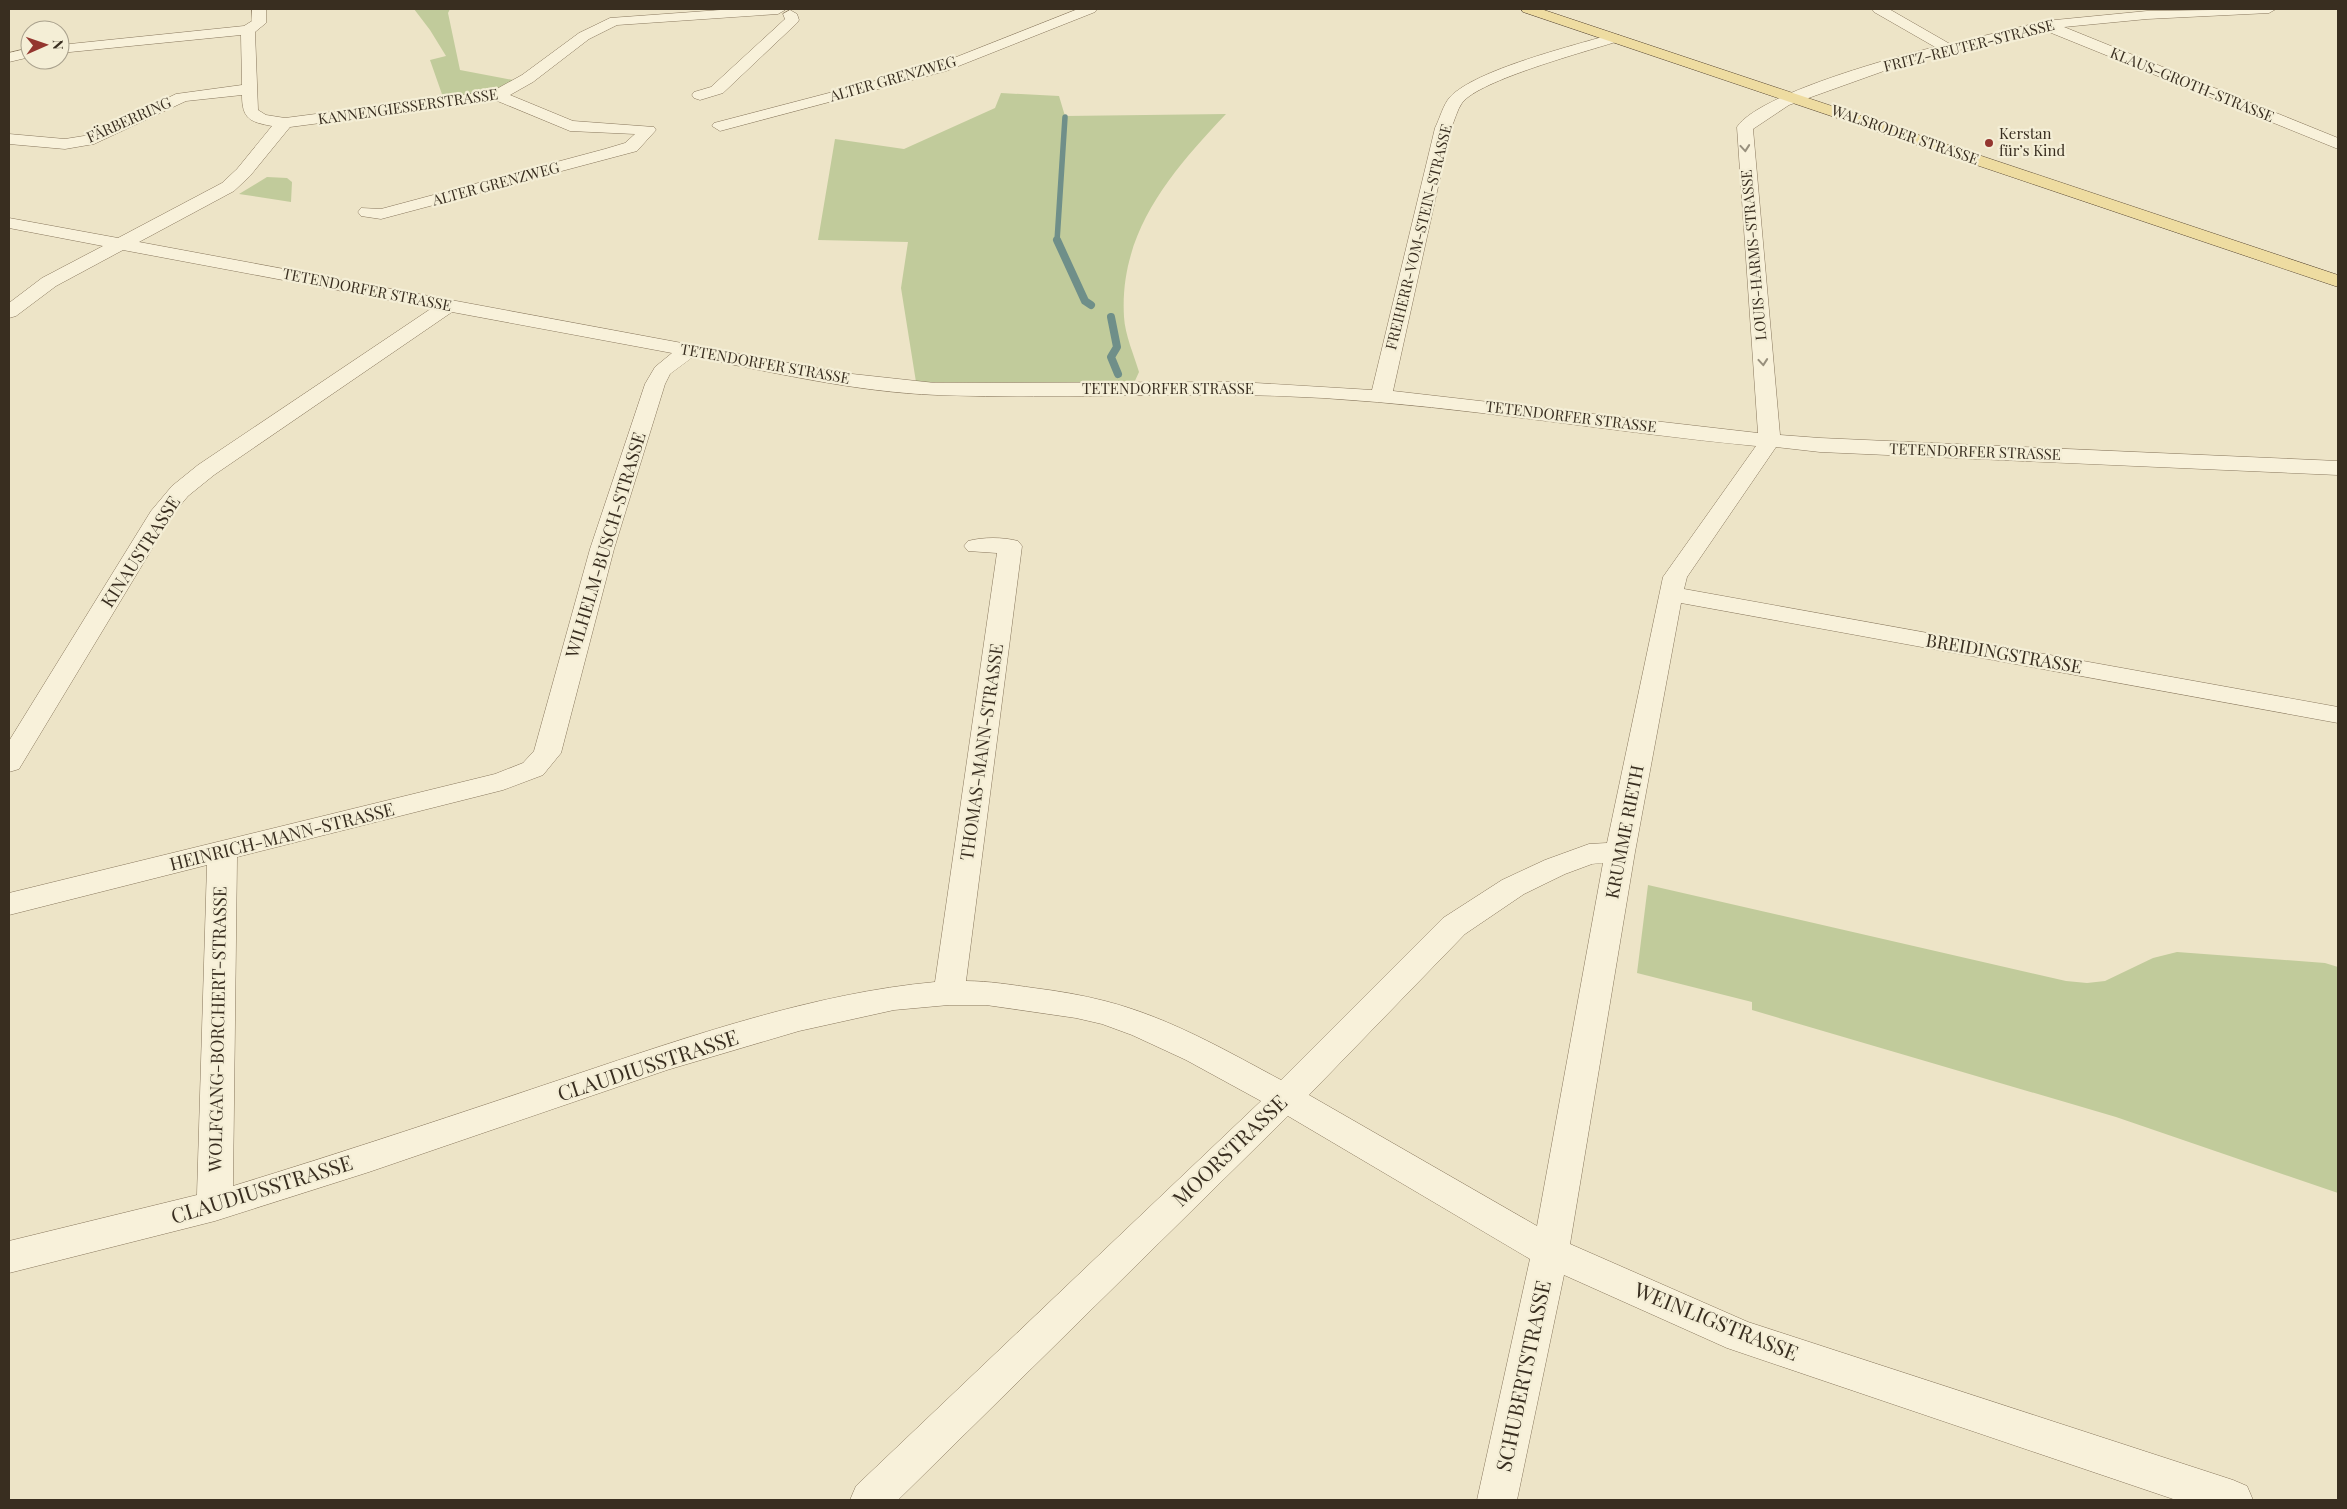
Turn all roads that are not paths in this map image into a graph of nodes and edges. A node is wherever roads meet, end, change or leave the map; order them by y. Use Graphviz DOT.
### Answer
graph roads {
  1 [pos="259,9"];
  2 [pos="1090,9"];
  3 [pos="1528,9"];
  4 [pos="1879,9"];
  5 [pos="2269,9"];
  6 [pos="788,10"];
  7 [pos="2141,12"];
  8 [pos="2045,25"];
  9 [pos="248,30"];
  10 [pos="1614,38"];
  11 [pos="70,48"];
  12 [pos="1947,48"];
  13 [pos="250,89"];
  14 [pos="498,95"];
  15 [pos="700,95"];
  16 [pos="1788,100"];
  17 [pos="284,123"];
  18 [pos="720,126"];
  19 [pos="9,139"];
  20 [pos="2338,144"];
  21 [pos="367,212"];
  22 [pos="9,223"];
  23 [pos="122,244"];
  24 [pos="2338,281"];
  25 [pos="449,305"];
  26 [pos="9,312"];
  27 [pos="689,350"];
  28 [pos="1381,396"];
  29 [pos="1770,441"];
  30 [pos="2338,468"];
  31 [pos="976,546"];
  32 [pos="1670,594"];
  33 [pos="2338,715"];
  34 [pos="547,754"];
  35 [pos="9,763"];
  36 [pos="222,852"];
  37 [pos="1620,852"];
  38 [pos="9,904"];
  39 [pos="948,993"];
  40 [pos="1285,1098"];
  41 [pos="215,1206"];
  42 [pos="1550,1252"];
  43 [pos="9,1257"];
  44 [pos="870,1500"];
  45 [pos="1497,1500"];
  46 [pos="2233,1500"];
  1 -- 9 [label="street"];
  2 -- 18 [label="street, ALTER GRENZWEG"];
  3 -- 10 [label="main road, WALSRODER STRASSE"];
  4 -- 12 [label="street"];
  5 -- 7 [label="street, FRITZ-REUTER-STRASSE"];
  6 -- 14 [label="street, KANNENGIESSERSTRASSE"];
  6 -- 15 [label="street"];
  7 -- 8 [label="street, FRITZ-REUTER-STRASSE"];
  8 -- 12 [label="street, FRITZ-REUTER-STRASSE"];
  8 -- 20 [label="street, KLAUS-GROTH-STRASSE"];
  9 -- 11 [label="street"];
  9 -- 13 [label="street"];
  10 -- 16 [label="main road, WALSRODER STRASSE"];
  10 -- 28 [label="street, FREIHERR-VOM-STEIN-STRASSE"];
  12 -- 16 [label="street, FRITZ-REUTER-STRASSE"];
  13 -- 17 [label="street, KANNENGIESSERSTRASSE"];
  13 -- 19 [label="street, FÄRBERRING"];
  14 -- 17 [label="street, KANNENGIESSERSTRASSE"];
  14 -- 21 [label="street, ALTER GRENZWEG"];
  16 -- 24 [label="main road, WALSRODER STRASSE"];
  16 -- 29 [label="street, LOUIS-HARMS-STRASSE, one-way"];
  17 -- 23 [label="street"];
  22 -- 23 [label="street, TETENDORFER STRASSE"];
  23 -- 25 [label="street, TETENDORFER STRASSE"];
  23 -- 26 [label="street"];
  25 -- 27 [label="street, TETENDORFER STRASSE"];
  25 -- 35 [label="street, KINAUSTRASSE"];
  27 -- 28 [label="street, TETENDORFER STRASSE"];
  27 -- 34 [label="street, WILHELM-BUSCH-STRASSE"];
  28 -- 29 [label="street, TETENDORFER STRASSE"];
  29 -- 30 [label="street, TETENDORFER STRASSE"];
  29 -- 32 [label="street, KRUMME RIETH"];
  31 -- 39 [label="street, THOMAS-MANN-STRASSE"];
  32 -- 33 [label="street, BREIDINGSTRASSE"];
  32 -- 37 [label="street, KRUMME RIETH"];
  34 -- 36 [label="street, HEINRICH-MANN-STRASSE"];
  36 -- 38 [label="street, HEINRICH-MANN-STRASSE"];
  36 -- 41 [label="street, WOLFGANG-BORCHERT-STRASSE"];
  37 -- 40 [label="street, MOORSTRASSE"];
  37 -- 42 [label="street, KRUMME RIETH"];
  39 -- 40 [label="street, CLAUDIUSSTRASSE"];
  39 -- 41 [label="street, CLAUDIUSSTRASSE"];
  40 -- 42 [label="street, WEINLIGSTRASSE"];
  40 -- 44 [label="street, MOORSTRASSE"];
  41 -- 43 [label="street, CLAUDIUSSTRASSE"];
  42 -- 45 [label="street, SCHUBERTSTRASSE"];
  42 -- 46 [label="street, WEINLIGSTRASSE"];
}
